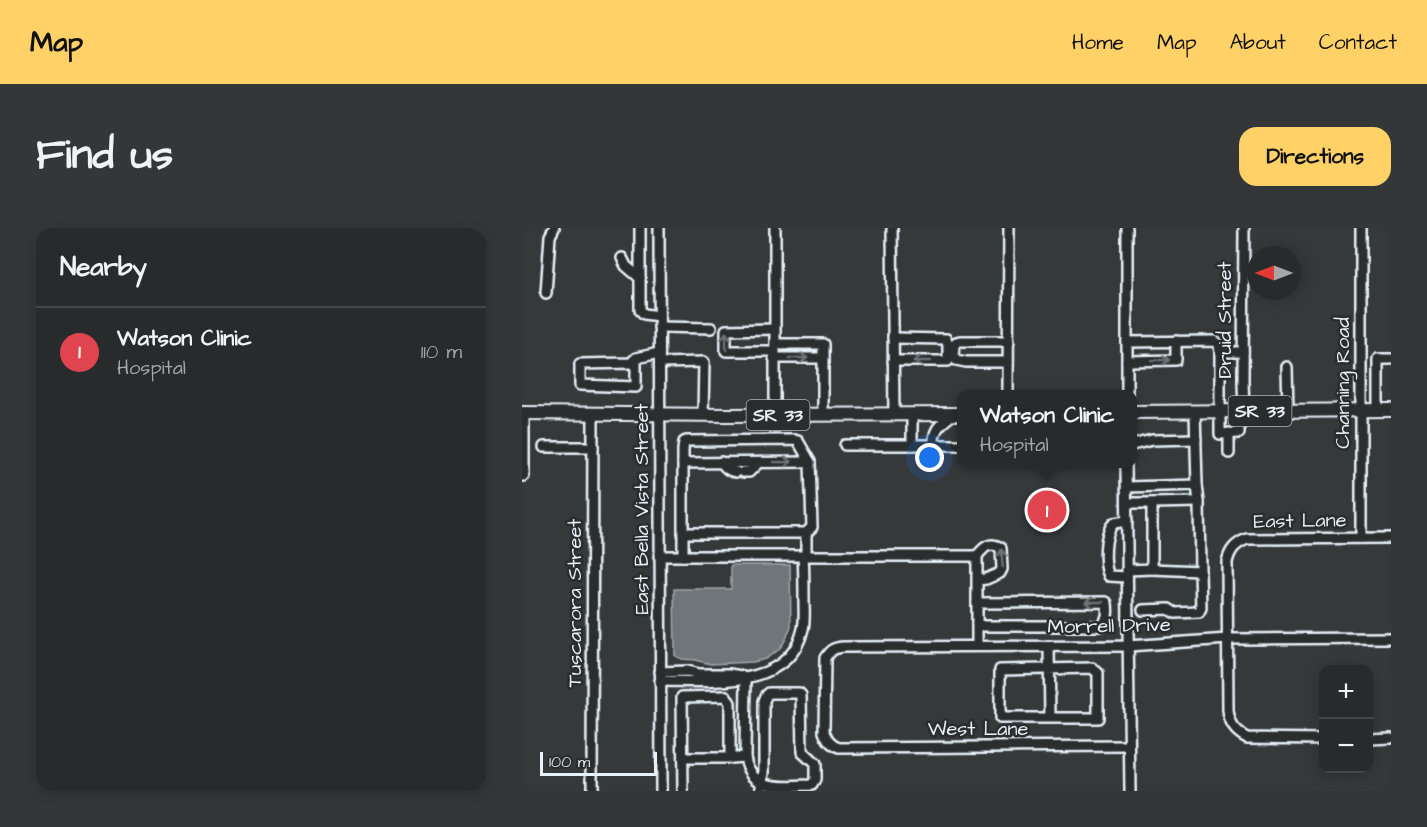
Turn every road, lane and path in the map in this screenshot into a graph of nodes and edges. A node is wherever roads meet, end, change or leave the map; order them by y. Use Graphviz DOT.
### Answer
graph roads {
  1 [pos="554,228"];
  2 [pos="640,228"];
  3 [pos="659,228"];
  4 [pos="775,228"];
  5 [pos="892,228"];
  6 [pos="1009,228"];
  7 [pos="1127,228"];
  8 [pos="1244,228"];
  9 [pos="1361,228"];
  10 [pos="622,258"];
  11 [pos="639,279"];
  12 [pos="546,294"];
  13 [pos="659,316"];
  14 [pos="659,327"];
  15 [pos="711,328"];
  16 [pos="774,329"];
  17 [pos="893,338"];
  18 [pos="1009,341"];
  19 [pos="1176,341"];
  20 [pos="1127,342"];
  21 [pos="774,351"];
  22 [pos="1221,352"];
  23 [pos="1243,352"];
  24 [pos="636,358"];
  25 [pos="659,358"];
  26 [pos="823,358"];
  27 [pos="1360,359"];
  28 [pos="1378,359"];
  29 [pos="1391,359"];
  30 [pos="893,361"];
  31 [pos="1127,361"];
  32 [pos="1008,363"];
  33 [pos="1287,367"];
  34 [pos="1008,390"];
  35 [pos="1126,390"];
  36 [pos="1360,410"];
  37 [pos="1385,410"];
  38 [pos="1220,411"];
  39 [pos="1242,411"];
  40 [pos="1288,411"];
  41 [pos="1137,412"];
  42 [pos="1195,412"];
  43 [pos="523,414"];
  44 [pos="593,414"];
  45 [pos="894,414"];
  46 [pos="912,414"];
  47 [pos="957,414"];
  48 [pos="660,415"];
  49 [pos="704,415"];
  50 [pos="775,415"];
  51 [pos="823,415"];
  52 [pos="1229,433"];
  53 [pos="1196,439"];
  54 [pos="1137,444"];
  55 [pos="845,445"];
  56 [pos="912,445"];
  57 [pos="934,445"];
  58 [pos="957,445"];
  59 [pos="544,447"];
  60 [pos="593,447"];
  61 [pos="1229,453"];
  62 [pos="721,462"];
  63 [pos="810,462"];
  64 [pos="683,463"];
  65 [pos="758,463"];
  66 [pos="1126,468"];
  67 [pos="522,476"];
  68 [pos="1197,486"];
  69 [pos="1126,487"];
  70 [pos="1199,502"];
  71 [pos="1127,503"];
  72 [pos="1152,503"];
  73 [pos="1127,521"];
  74 [pos="683,533"];
  75 [pos="806,533"];
  76 [pos="1391,537"];
  77 [pos="1361,538"];
  78 [pos="659,556"];
  79 [pos="683,556"];
  80 [pos="805,556"];
  81 [pos="977,556"];
  82 [pos="1152,569"];
  83 [pos="1200,571"];
  84 [pos="1128,573"];
  85 [pos="977,580"];
  86 [pos="977,603"];
  87 [pos="1143,610"];
  88 [pos="976,624"];
  89 [pos="1391,638"];
  90 [pos="1228,639"];
  91 [pos="977,646"];
  92 [pos="1049,646"];
  93 [pos="1128,646"];
  94 [pos="1049,669"];
  95 [pos="660,676"];
  96 [pos="746,678"];
  97 [pos="1050,718"];
  98 [pos="1391,738"];
  99 [pos="1319,739"];
  100 [pos="1373,739"];
  101 [pos="829,742"];
  102 [pos="1129,746"];
  103 [pos="745,757"];
  104 [pos="683,758"];
  105 [pos="730,758"];
  106 [pos="760,787"];
  107 [pos="592,791"];
  108 [pos="661,791"];
  109 [pos="683,791"];
  110 [pos="1130,791"];
  1 -- 12 [label="street"];
  2 -- 11 [label="street"];
  3 -- 13 [label="street, East Bella Vista Street"];
  4 -- 16 [label="street"];
  5 -- 17 [label="street"];
  6 -- 18 [label="street"];
  7 -- 20 [label="street"];
  8 -- 23 [label="street, Druid Street"];
  9 -- 27 [label="street, Channing Road"];
  10 -- 11 [label="street"];
  11 -- 13 [label="street"];
  13 -- 14 [label="street, East Bella Vista Street"];
  14 -- 15 [label="street"];
  14 -- 25 [label="street, East Bella Vista Street"];
  16 -- 21 [label="street"];
  21 -- 16 [label="street, one-way"];
  17 -- 30 [label="street"];
  17 -- 30 [label="street, one-way"];
  18 -- 32 [label="street"];
  18 -- 32 [label="street"];
  19 -- 20 [label="street"];
  19 -- 22 [label="street"];
  31 -- 19 [label="street, one-way"];
  20 -- 31 [label="street"];
  21 -- 26 [label="street, one-way"];
  21 -- 26 [label="street"];
  21 -- 50 [label="street"];
  22 -- 23 [label="street"];
  22 -- 38 [label="street"];
  23 -- 39 [label="street, Druid Street"];
  24 -- 24 [label="street"];
  24 -- 25 [label="street"];
  25 -- 48 [label="street, East Bella Vista Street"];
  25 -- 49 [label="street"];
  26 -- 51 [label="street"];
  27 -- 28 [label="street"];
  27 -- 36 [label="street, Channing Road"];
  28 -- 29 [label="street"];
  28 -- 37 [label="street"];
  30 -- 45 [label="street"];
  31 -- 35 [label="street"];
  32 -- 34 [label="street"];
  33 -- 40 [label="street"];
  36 -- 37 [label="main road, SR 33"];
  36 -- 40 [label="main road, SR 33"];
  36 -- 77 [label="street, Channing Road"];
  38 -- 39 [label="main road, SR 33"];
  38 -- 42 [label="main road, SR 33"];
  38 -- 52 [label="street"];
  39 -- 40 [label="main road, SR 33"];
  39 -- 52 [label="street"];
  41 -- 42 [label="main road, SR 33"];
  42 -- 53 [label="street"];
  43 -- 44 [label="main road, SR 33"];
  43 -- 67 [label="street"];
  44 -- 48 [label="main road, SR 33"];
  44 -- 60 [label="street, Tuscarora Street"];
  45 -- 46 [label="main road, SR 33"];
  45 -- 51 [label="main road, SR 33"];
  46 -- 47 [label="main road, SR 33"];
  46 -- 56 [label="street"];
  47 -- 57 [label="street"];
  48 -- 49 [label="main road, SR 33"];
  48 -- 78 [label="street, East Bella Vista Street"];
  49 -- 50 [label="main road, SR 33"];
  50 -- 51 [label="main road, SR 33"];
  52 -- 61 [label="street"];
  53 -- 54 [label="street"];
  53 -- 68 [label="street"];
  55 -- 56 [label="street"];
  56 -- 57 [label="street"];
  57 -- 58 [label="street"];
  59 -- 60 [label="street"];
  60 -- 107 [label="street, Tuscarora Street"];
  62 -- 64 [label="street"];
  62 -- 65 [label="street"];
  62 -- 65 [label="street"];
  63 -- 64 [label="street"];
  65 -- 63 [label="street, one-way"];
  63 -- 75 [label="street"];
  64 -- 74 [label="street"];
  66 -- 69 [label="street"];
  68 -- 69 [label="street"];
  68 -- 70 [label="street"];
  69 -- 71 [label="street"];
  70 -- 72 [label="street"];
  70 -- 83 [label="street"];
  71 -- 72 [label="street"];
  71 -- 73 [label="street"];
  72 -- 82 [label="street"];
  73 -- 84 [label="street"];
  73 -- 84 [label="street"];
  74 -- 75 [label="street"];
  74 -- 79 [label="street"];
  75 -- 80 [label="street"];
  76 -- 77 [label="street, East Lane"];
  77 -- 90 [label="street, East Lane"];
  78 -- 79 [label="street"];
  78 -- 95 [label="street, East Bella Vista Street"];
  79 -- 80 [label="street"];
  80 -- 81 [label="street"];
  80 -- 96 [label="street"];
  81 -- 85 [label="street"];
  85 -- 81 [label="street, one-way"];
  82 -- 83 [label="street"];
  82 -- 84 [label="street"];
  83 -- 87 [label="street"];
  84 -- 93 [label="street"];
  85 -- 86 [label="street"];
  86 -- 88 [label="street"];
  88 -- 86 [label="street, one-way"];
  88 -- 91 [label="street"];
  89 -- 90 [label="street, Morrell Drive"];
  90 -- 93 [label="street, Morrell Drive"];
  90 -- 99 [label="street"];
  91 -- 92 [label="street, Morrell Drive"];
  91 -- 101 [label="street, Morrell Drive"];
  92 -- 93 [label="street, Morrell Drive"];
  92 -- 94 [label="street"];
  93 -- 102 [label="street"];
  94 -- 97 [label="street"];
  94 -- 97 [label="street"];
  94 -- 97 [label="street"];
  95 -- 96 [label="street"];
  95 -- 108 [label="street, East Bella Vista Street"];
  96 -- 103 [label="street"];
  98 -- 100 [label="street"];
  101 -- 102 [label="street, West Lane"];
  102 -- 110 [label="street"];
  103 -- 105 [label="street"];
  103 -- 106 [label="street"];
  104 -- 105 [label="street"];
  104 -- 105 [label="street"];
  104 -- 109 [label="street"];
  106 -- 106 [label="street"];
}
